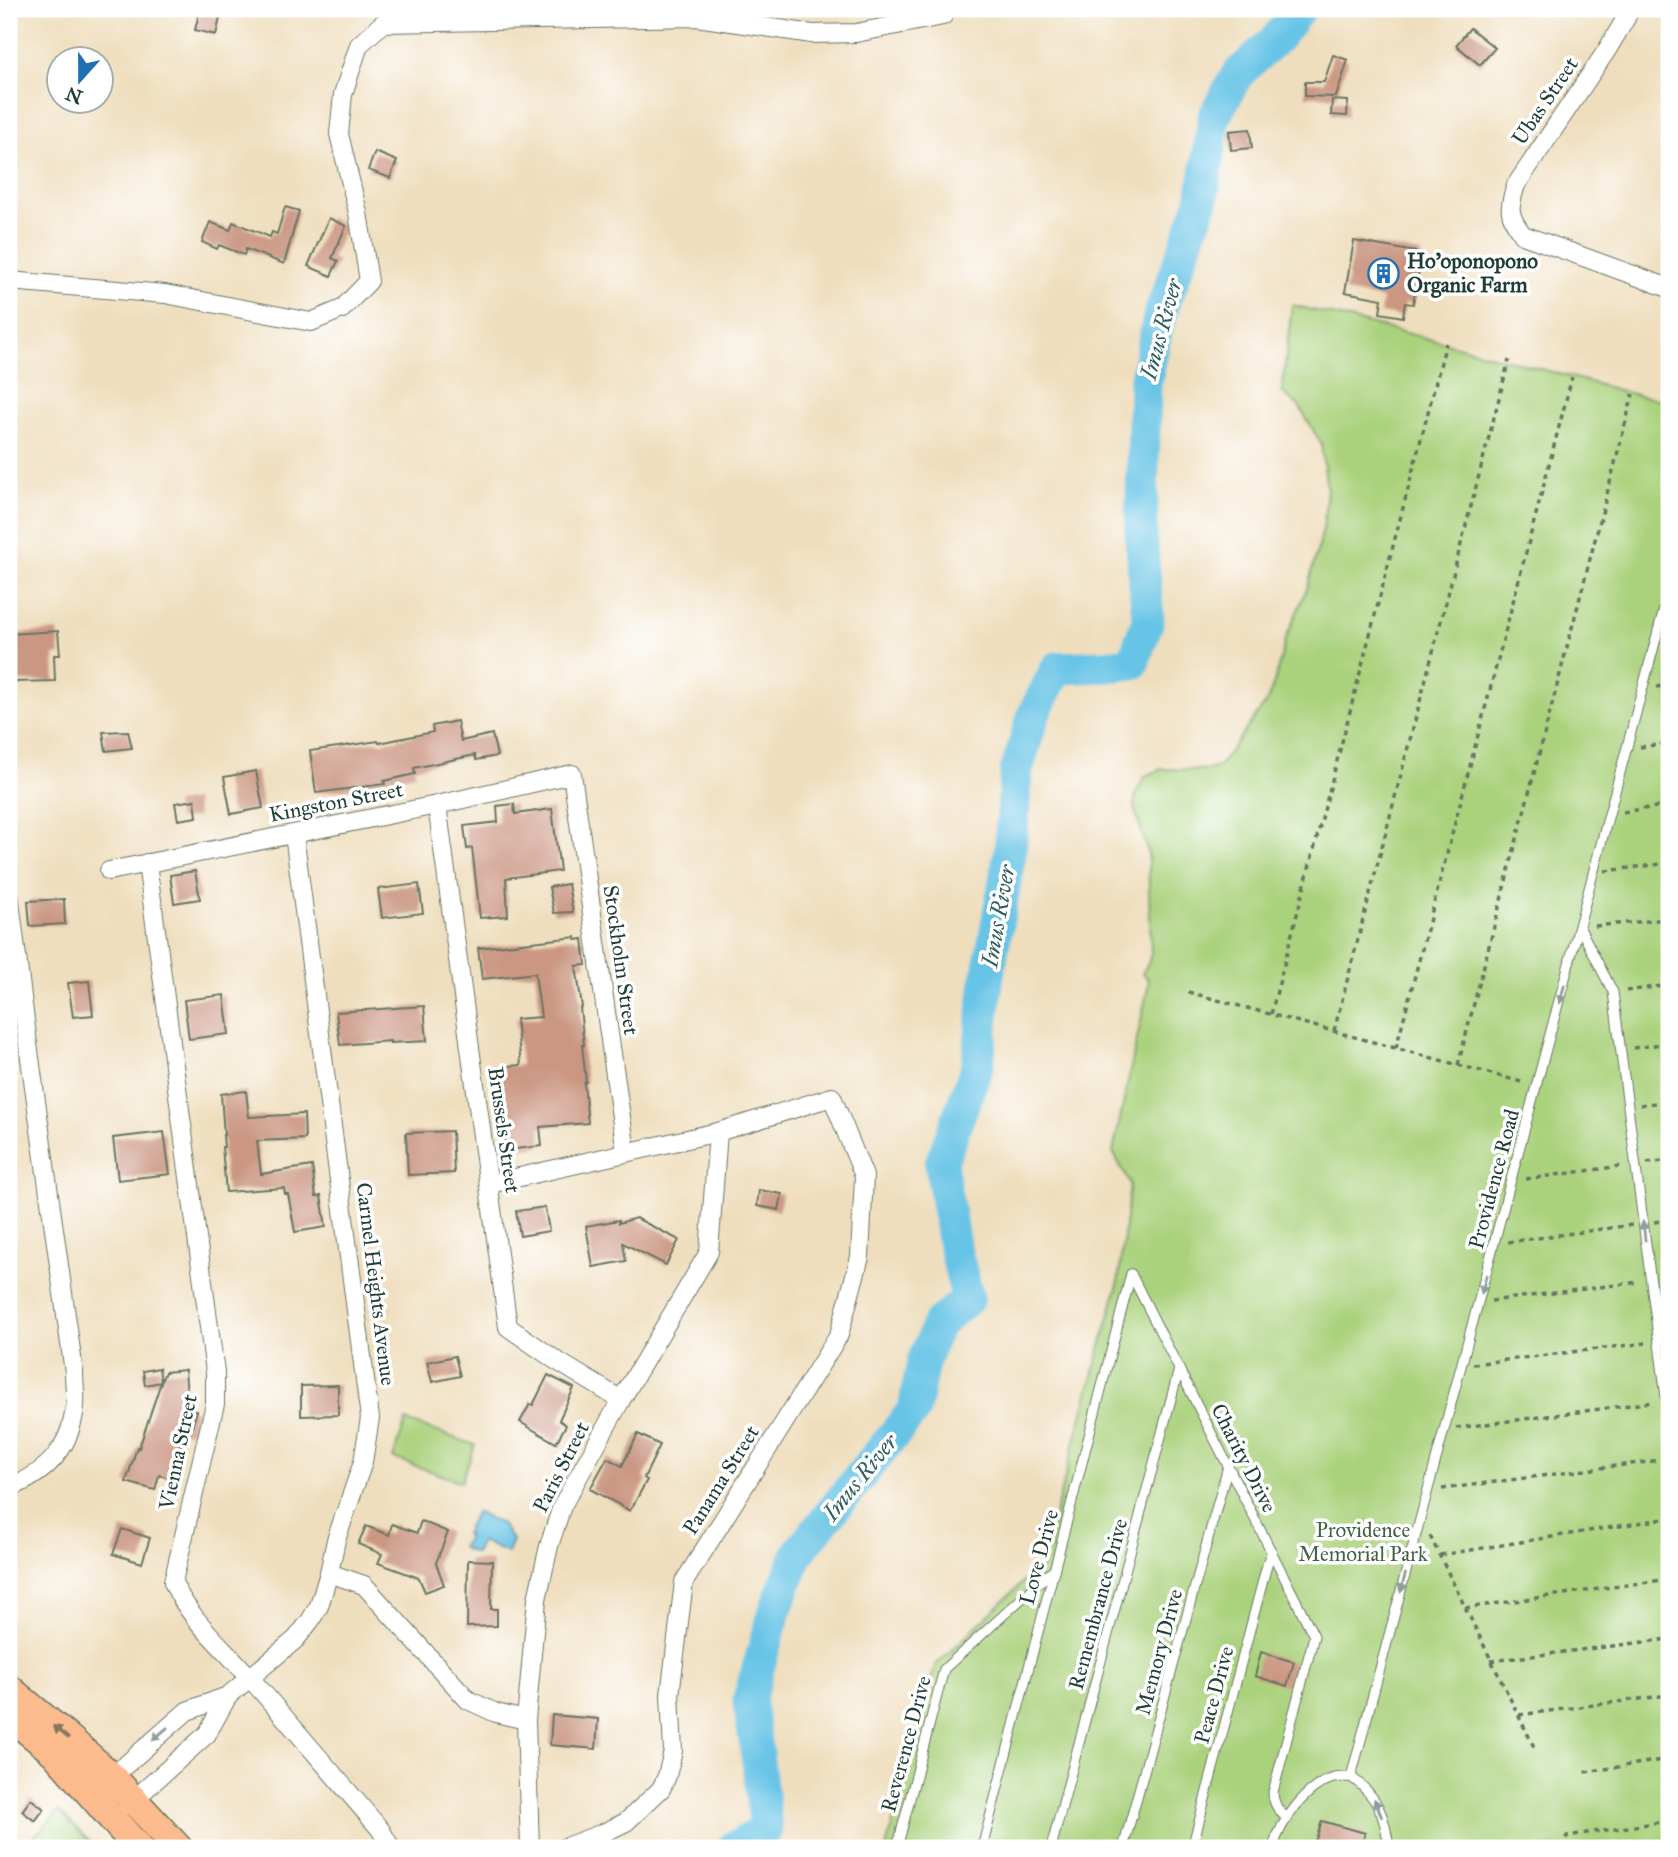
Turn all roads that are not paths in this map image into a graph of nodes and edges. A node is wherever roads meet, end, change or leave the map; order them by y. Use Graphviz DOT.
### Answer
graph roads {
  1 [pos="1629,9"];
  2 [pos="571,14"];
  3 [pos="943,16"];
  4 [pos="9,281"];
  5 [pos="1669,288"];
  6 [pos="1669,590"];
  7 [pos="572,774"];
  8 [pos="437,805"];
  9 [pos="294,834"];
  10 [pos="147,863"];
  11 [pos="109,871"];
  12 [pos="9,894"];
  13 [pos="1580,928"];
  14 [pos="28,1044"];
  15 [pos="9,1046"];
  16 [pos="718,1132"];
  17 [pos="626,1152"];
  18 [pos="489,1184"];
  19 [pos="1131,1274"];
  20 [pos="1179,1369"];
  21 [pos="621,1400"];
  22 [pos="1669,1420"];
  23 [pos="1228,1466"];
  24 [pos="9,1488"];
  25 [pos="1271,1550"];
  26 [pos="1053,1571"];
  27 [pos="329,1573"];
  28 [pos="250,1677"];
  29 [pos="9,1689"];
  30 [pos="228,1696"];
  31 [pos="9,1715"];
  32 [pos="526,1720"];
  33 [pos="1352,1776"];
  34 [pos="112,1777"];
  35 [pos="91,1796"];
  36 [pos="134,1800"];
  37 [pos="1286,1818"];
  38 [pos="111,1819"];
  39 [pos="138,1848"];
  40 [pos="178,1848"];
  41 [pos="391,1848"];
  42 [pos="530,1848"];
  43 [pos="563,1848"];
  44 [pos="897,1848"];
  45 [pos="982,1848"];
  46 [pos="1051,1848"];
  47 [pos="1123,1848"];
  48 [pos="1192,1848"];
  49 [pos="1273,1848"];
  50 [pos="1389,1848"];
  1 -- 5 [label="street, Ubas Street"];
  2 -- 3 [label="street"];
  2 -- 4 [label="street"];
  6 -- 13 [label="lane, Providence Road"];
  7 -- 8 [label="street, Kingston Street"];
  7 -- 17 [label="street, Stockholm Street"];
  8 -- 9 [label="street, Kingston Street"];
  8 -- 18 [label="street, Brussels Street"];
  9 -- 10 [label="street, Kingston Street"];
  9 -- 27 [label="street, Carmel Heights Avenue"];
  10 -- 11 [label="street, Kingston Street"];
  10 -- 28 [label="street, Vienna Street"];
  12 -- 14 [label="street"];
  22 -- 13 [label="lane, one-way"];
  13 -- 33 [label="lane, Providence Road, one-way"];
  14 -- 15 [label="street"];
  14 -- 24 [label="street"];
  16 -- 17 [label="street"];
  16 -- 21 [label="street, Paris Street"];
  16 -- 43 [label="street, Panama Street"];
  17 -- 18 [label="street"];
  18 -- 21 [label="street, Brussels Street"];
  19 -- 20 [label="lane, Charity Drive"];
  19 -- 26 [label="lane, Love Drive"];
  20 -- 23 [label="lane, Charity Drive"];
  20 -- 46 [label="lane, Remembrance Drive"];
  21 -- 32 [label="street, Paris Street"];
  23 -- 25 [label="lane, Charity Drive"];
  23 -- 47 [label="lane, Memory Drive"];
  25 -- 37 [label="lane, Charity Drive"];
  25 -- 48 [label="lane, Peace Drive"];
  26 -- 44 [label="lane, Reverence Drive"];
  26 -- 45 [label="lane, Love Drive"];
  27 -- 28 [label="street, Carmel Heights Avenue"];
  27 -- 32 [label="street"];
  28 -- 30 [label="street, Carmel Heights Avenue"];
  28 -- 41 [label="street, Vienna Street"];
  34 -- 29 [label="highway, one-way"];
  30 -- 34 [label="street, Carmel Heights Avenue, one-way"];
  30 -- 36 [label="street, Carmel Heights Avenue"];
  31 -- 35 [label="highway"];
  32 -- 42 [label="street, Paris Street"];
  33 -- 37 [label="lane"];
  50 -- 33 [label="lane, one-way"];
  34 -- 35 [label="street, Carmel Heights Avenue"];
  34 -- 36 [label="highway"];
  35 -- 38 [label="highway"];
  36 -- 38 [label="street, Carmel Heights Avenue"];
  36 -- 40 [label="highway"];
  37 -- 49 [label="lane"];
  38 -- 39 [label="highway"];
}
